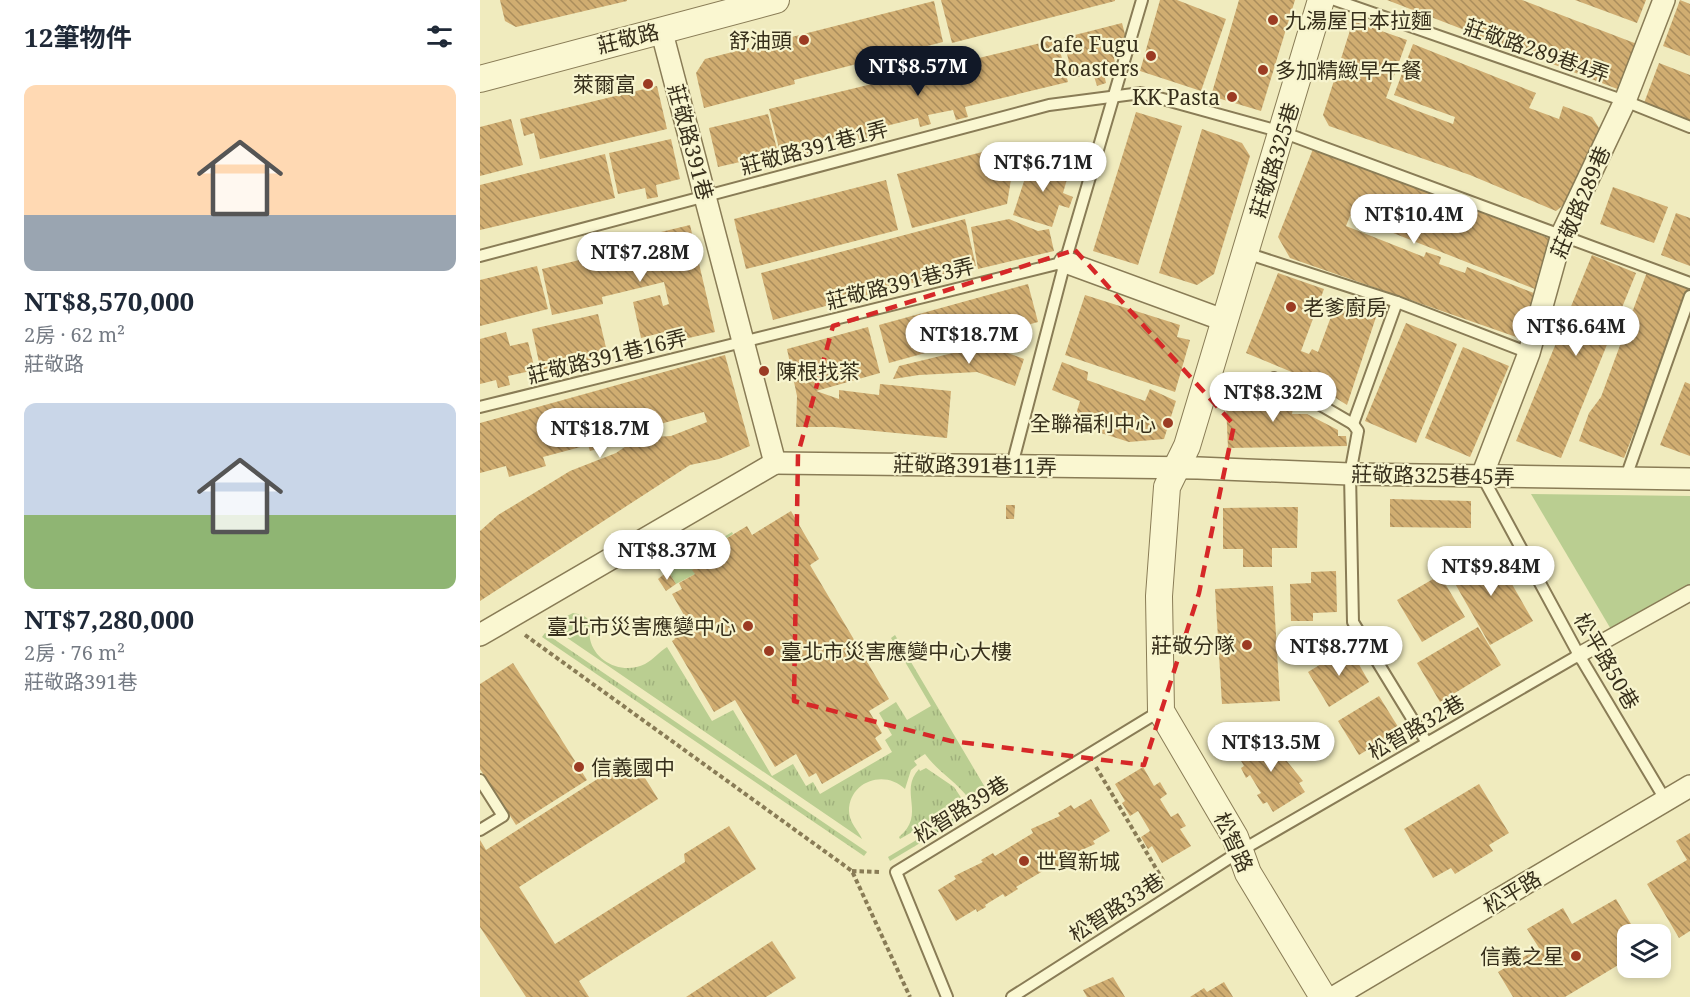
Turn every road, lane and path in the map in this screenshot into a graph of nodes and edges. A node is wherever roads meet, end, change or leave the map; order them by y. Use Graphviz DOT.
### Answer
graph roads {
  1 [pos="776,0"];
  2 [pos="1142,0"];
  3 [pos="1321,0"];
  4 [pos="1335,0"];
  5 [pos="1664,0"];
  6 [pos="661,29"];
  7 [pos="480,79"];
  8 [pos="1114,97"];
  9 [pos="1625,101"];
  10 [pos="1690,127"];
  11 [pos="1282,132"];
  12 [pos="705,196"];
  13 [pos="1562,234"];
  14 [pos="1246,253"];
  15 [pos="480,256"];
  16 [pos="1065,262"];
  17 [pos="1690,283"];
  18 [pos="1690,296"];
  19 [pos="1397,302"];
  20 [pos="1226,321"];
  21 [pos="744,343"];
  22 [pos="1528,353"];
  23 [pos="1274,378"];
  24 [pos="480,406"];
  25 [pos="1353,424"];
  26 [pos="775,463"];
  27 [pos="1012,465"];
  28 [pos="1175,468"];
  29 [pos="1350,474"];
  30 [pos="1482,476"];
  31 [pos="1626,477"];
  32 [pos="1690,479"];
  33 [pos="1690,593"];
  34 [pos="505,621"];
  35 [pos="480,635"];
  36 [pos="1579,655"];
  37 [pos="1161,711"];
  38 [pos="1427,743"];
  39 [pos="1088,754"];
  40 [pos="480,780"];
  41 [pos="1690,786"];
  42 [pos="1666,801"];
  43 [pos="480,830"];
  44 [pos="1242,850"];
  45 [pos="852,871"];
  46 [pos="896,872"];
  47 [pos="1172,895"];
  48 [pos="910,997"];
  49 [pos="947,997"];
  50 [pos="1012,997"];
  51 [pos="1323,997"];
  52 [pos="1334,997"];
  1 -- 6 [label="street, 莊敬路"];
  2 -- 8 [label="lane"];
  3 -- 11 [label="street, 莊敬路325巷"];
  4 -- 9 [label="lane, 莊敬路289巷4弄"];
  5 -- 9 [label="street, 莊敬路289巷"];
  6 -- 7 [label="street, 莊敬路"];
  6 -- 12 [label="street, 莊敬路391巷"];
  8 -- 11 [label="lane, 莊敬路391巷1弄"];
  8 -- 12 [label="lane, 莊敬路391巷1弄"];
  8 -- 16 [label="lane"];
  9 -- 10 [label="lane, 莊敬路289巷4弄"];
  9 -- 13 [label="street, 莊敬路289巷"];
  11 -- 13 [label="lane, 莊敬路391巷1弄"];
  11 -- 14 [label="street, 莊敬路325巷"];
  12 -- 15 [label="lane, 莊敬路391巷1弄"];
  12 -- 21 [label="street, 莊敬路391巷"];
  13 -- 17 [label="lane, 莊敬路391巷1弄"];
  13 -- 22 [label="street, 莊敬路289巷"];
  14 -- 19 [label="lane"];
  14 -- 20 [label="street, 莊敬路325巷"];
  16 -- 20 [label="street"];
  16 -- 21 [label="lane, 莊敬路391巷3弄"];
  16 -- 27 [label="lane"];
  18 -- 31 [label="lane"];
  19 -- 22 [label="lane"];
  19 -- 25 [label="lane"];
  20 -- 28 [label="street, 莊敬路325巷"];
  21 -- 24 [label="lane, 莊敬路391巷16弄"];
  21 -- 26 [label="street, 莊敬路391巷"];
  22 -- 30 [label="street, 莊敬路289巷"];
  23 -- 25 [label="lane"];
  25 -- 29 [label="lane"];
  26 -- 27 [label="street, 莊敬路391巷11弄"];
  26 -- 34 [label="street"];
  27 -- 28 [label="street, 莊敬路391巷11弄"];
  28 -- 29 [label="street, 莊敬路325巷45弄"];
  28 -- 37 [label="street, 松智路"];
  29 -- 30 [label="street, 莊敬路325巷45弄"];
  29 -- 38 [label="lane"];
  30 -- 31 [label="street, 莊敬路325巷45弄"];
  30 -- 36 [label="lane, 松平路50巷"];
  31 -- 32 [label="street, 莊敬路325巷45弄"];
  33 -- 36 [label="street"];
  34 -- 35 [label="street"];
  34 -- 45 [label="path"];
  36 -- 38 [label="lane, 松智路32巷"];
  36 -- 42 [label="lane, 松平路50巷"];
  37 -- 39 [label="lane, 松智路39巷"];
  37 -- 44 [label="street, 松智路"];
  38 -- 44 [label="lane, 松智路32巷"];
  39 -- 46 [label="lane, 松智路39巷"];
  39 -- 47 [label="path"];
  40 -- 43 [label="lane"];
  41 -- 42 [label="street, 松平路"];
  42 -- 52 [label="street, 松平路"];
  44 -- 47 [label="lane, 松智路33巷"];
  44 -- 51 [label="street, 松智路"];
  45 -- 46 [label="path"];
  45 -- 48 [label="path"];
  46 -- 49 [label="lane"];
  47 -- 50 [label="lane, 松智路33巷"];
}
